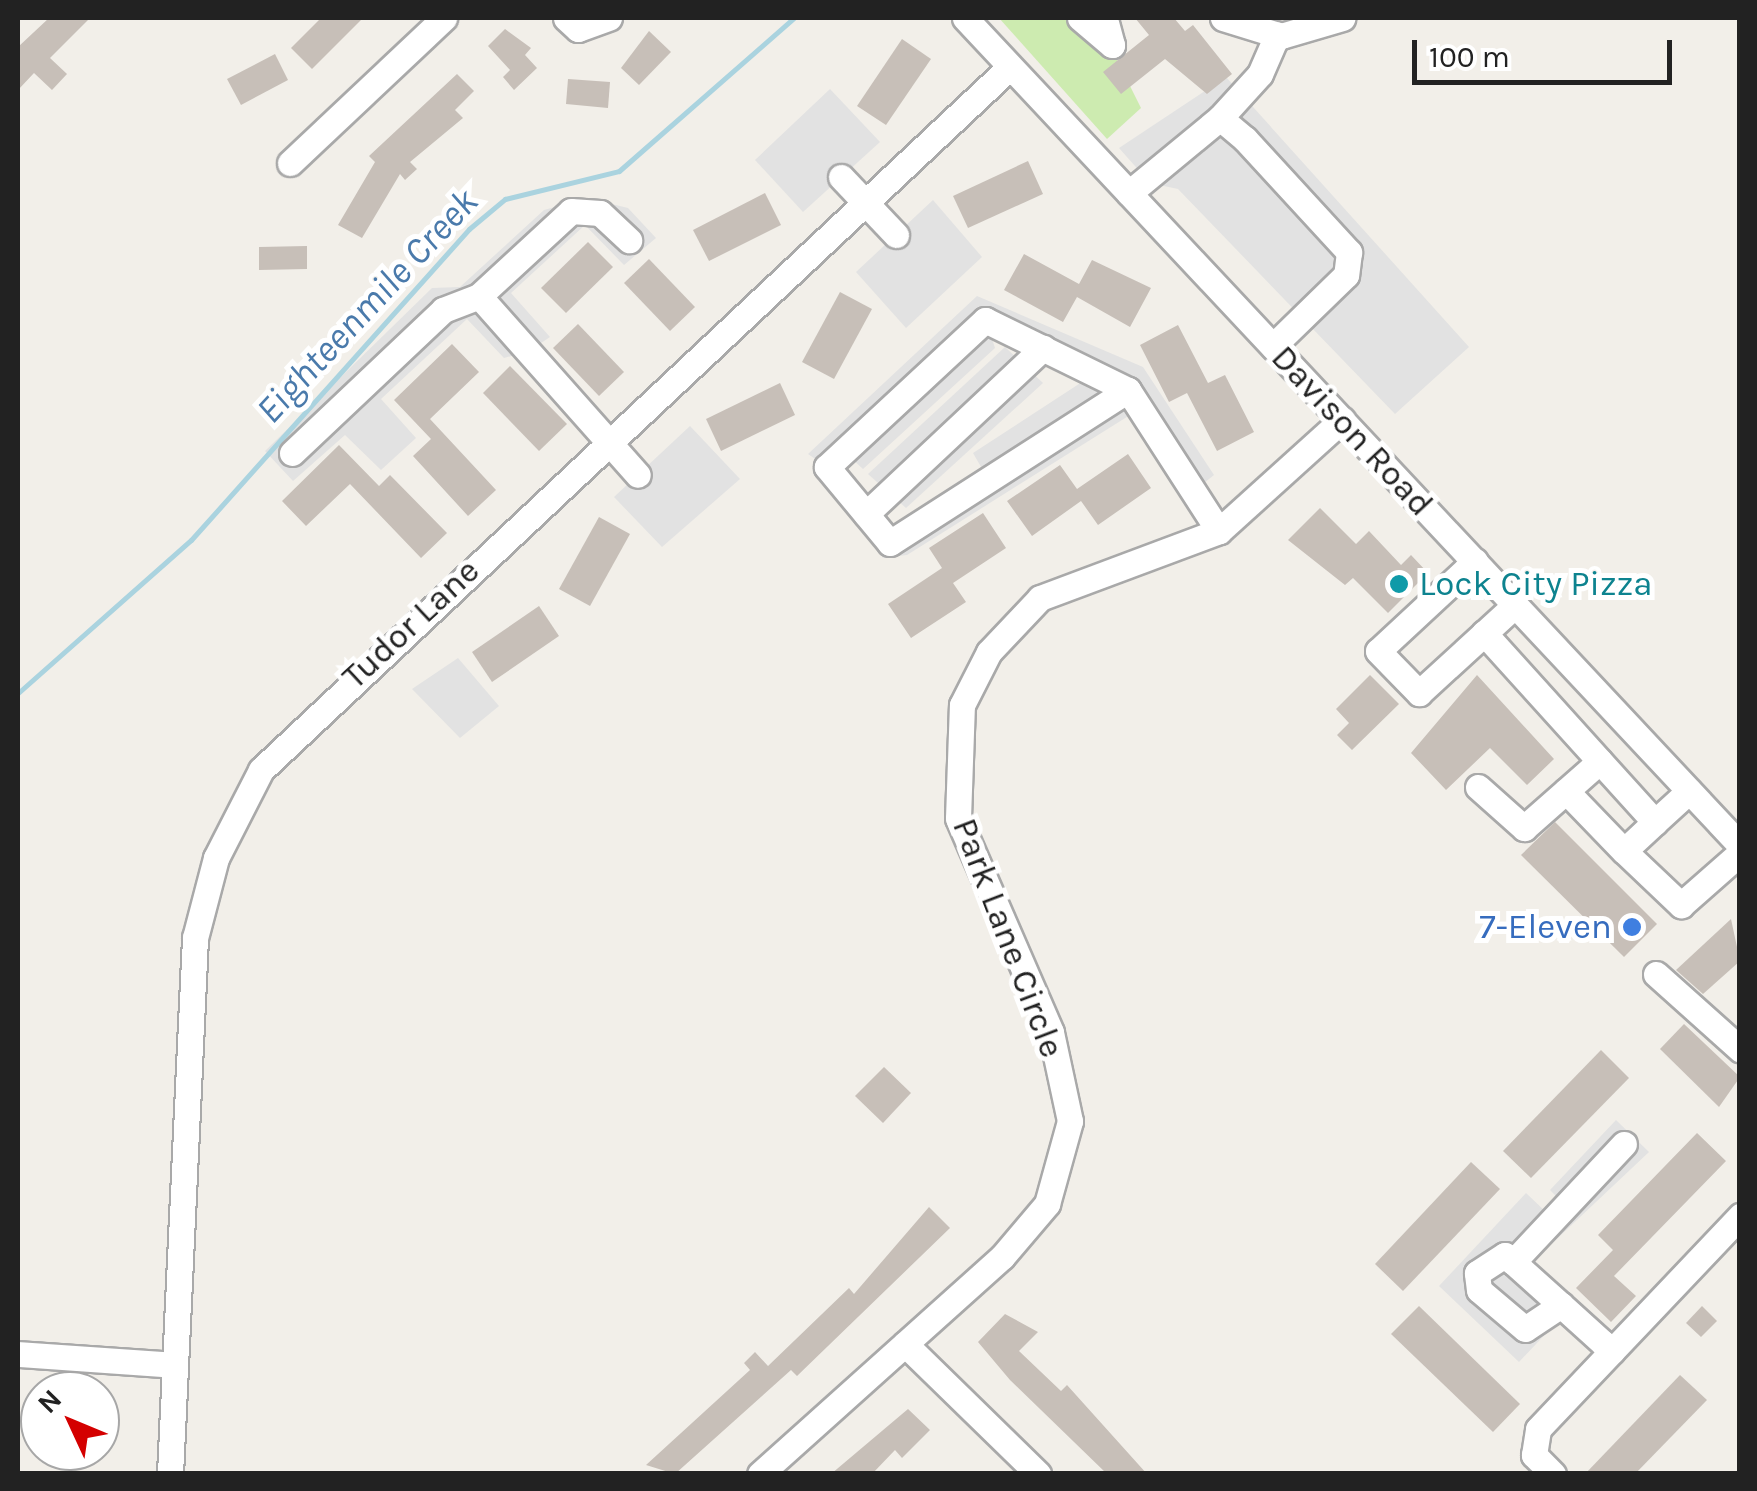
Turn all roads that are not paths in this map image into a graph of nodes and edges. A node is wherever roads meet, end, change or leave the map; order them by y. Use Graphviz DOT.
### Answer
graph roads {
  1 [pos="444,18"];
  2 [pos="566,18"];
  3 [pos="608,18"];
  4 [pos="966,18"];
  5 [pos="1080,18"];
  6 [pos="1106,18"];
  7 [pos="1223,18"];
  8 [pos="1342,18"];
  9 [pos="1277,35"];
  10 [pos="1010,67"];
  11 [pos="1220,118"];
  12 [pos="290,163"];
  13 [pos="842,177"];
  14 [pos="1129,193"];
  15 [pos="865,202"];
  16 [pos="896,235"];
  17 [pos="629,240"];
  18 [pos="479,296"];
  19 [pos="1272,346"];
  20 [pos="1043,348"];
  21 [pos="1128,390"];
  22 [pos="1342,420"];
  23 [pos="608,440"];
  24 [pos="292,453"];
  25 [pos="638,474"];
  26 [pos="866,514"];
  27 [pos="1219,531"];
  28 [pos="1474,562"];
  29 [pos="1515,604"];
  30 [pos="1484,633"];
  31 [pos="1600,761"];
  32 [pos="1478,787"];
  33 [pos="1566,791"];
  34 [pos="1689,791"];
  35 [pos="1655,822"];
  36 [pos="1740,845"];
  37 [pos="1624,851"];
  38 [pos="1740,852"];
  39 [pos="1656,974"];
  40 [pos="1734,1033"];
  41 [pos="1624,1144"];
  42 [pos="1740,1216"];
  43 [pos="1513,1262"];
  44 [pos="1561,1305"];
  45 [pos="905,1344"];
  46 [pos="1612,1351"];
  47 [pos="18,1354"];
  48 [pos="175,1365"];
  49 [pos="170,1474"];
  50 [pos="760,1474"];
  51 [pos="1038,1474"];
  52 [pos="1553,1474"];
  1 -- 12 [label="street"];
  2 -- 3 [label="street"];
  4 -- 10 [label="street, Davison Road"];
  5 -- 6 [label="street"];
  7 -- 9 [label="street"];
  8 -- 9 [label="street"];
  9 -- 11 [label="street"];
  10 -- 14 [label="street, Davison Road"];
  10 -- 15 [label="street, Tudor Lane"];
  11 -- 14 [label="street"];
  11 -- 19 [label="street"];
  13 -- 15 [label="street"];
  14 -- 19 [label="street, Davison Road"];
  15 -- 16 [label="street"];
  15 -- 23 [label="street, Tudor Lane"];
  17 -- 18 [label="street"];
  18 -- 23 [label="street"];
  18 -- 24 [label="street"];
  19 -- 22 [label="street, Davison Road"];
  20 -- 21 [label="street"];
  20 -- 26 [label="street"];
  20 -- 26 [label="street"];
  21 -- 26 [label="street"];
  21 -- 27 [label="street"];
  22 -- 27 [label="street, Park Lane Circle"];
  22 -- 28 [label="street, Davison Road"];
  23 -- 25 [label="street"];
  23 -- 48 [label="street, Tudor Lane"];
  27 -- 45 [label="street, Park Lane Circle"];
  28 -- 29 [label="street, Davison Road"];
  28 -- 30 [label="street"];
  29 -- 30 [label="street"];
  29 -- 34 [label="street, Davison Road"];
  30 -- 31 [label="street"];
  31 -- 33 [label="street"];
  31 -- 35 [label="street"];
  32 -- 33 [label="street"];
  33 -- 37 [label="street"];
  34 -- 35 [label="street"];
  34 -- 36 [label="street, Davison Road"];
  35 -- 37 [label="street"];
  37 -- 38 [label="street"];
  39 -- 40 [label="street"];
  41 -- 43 [label="street"];
  42 -- 46 [label="street"];
  43 -- 44 [label="street"];
  43 -- 44 [label="street"];
  44 -- 46 [label="street"];
  45 -- 50 [label="street, Park Lane Circle"];
  45 -- 51 [label="street"];
  46 -- 52 [label="street"];
  47 -- 48 [label="street"];
  48 -- 49 [label="street, Tudor Lane"];
}
